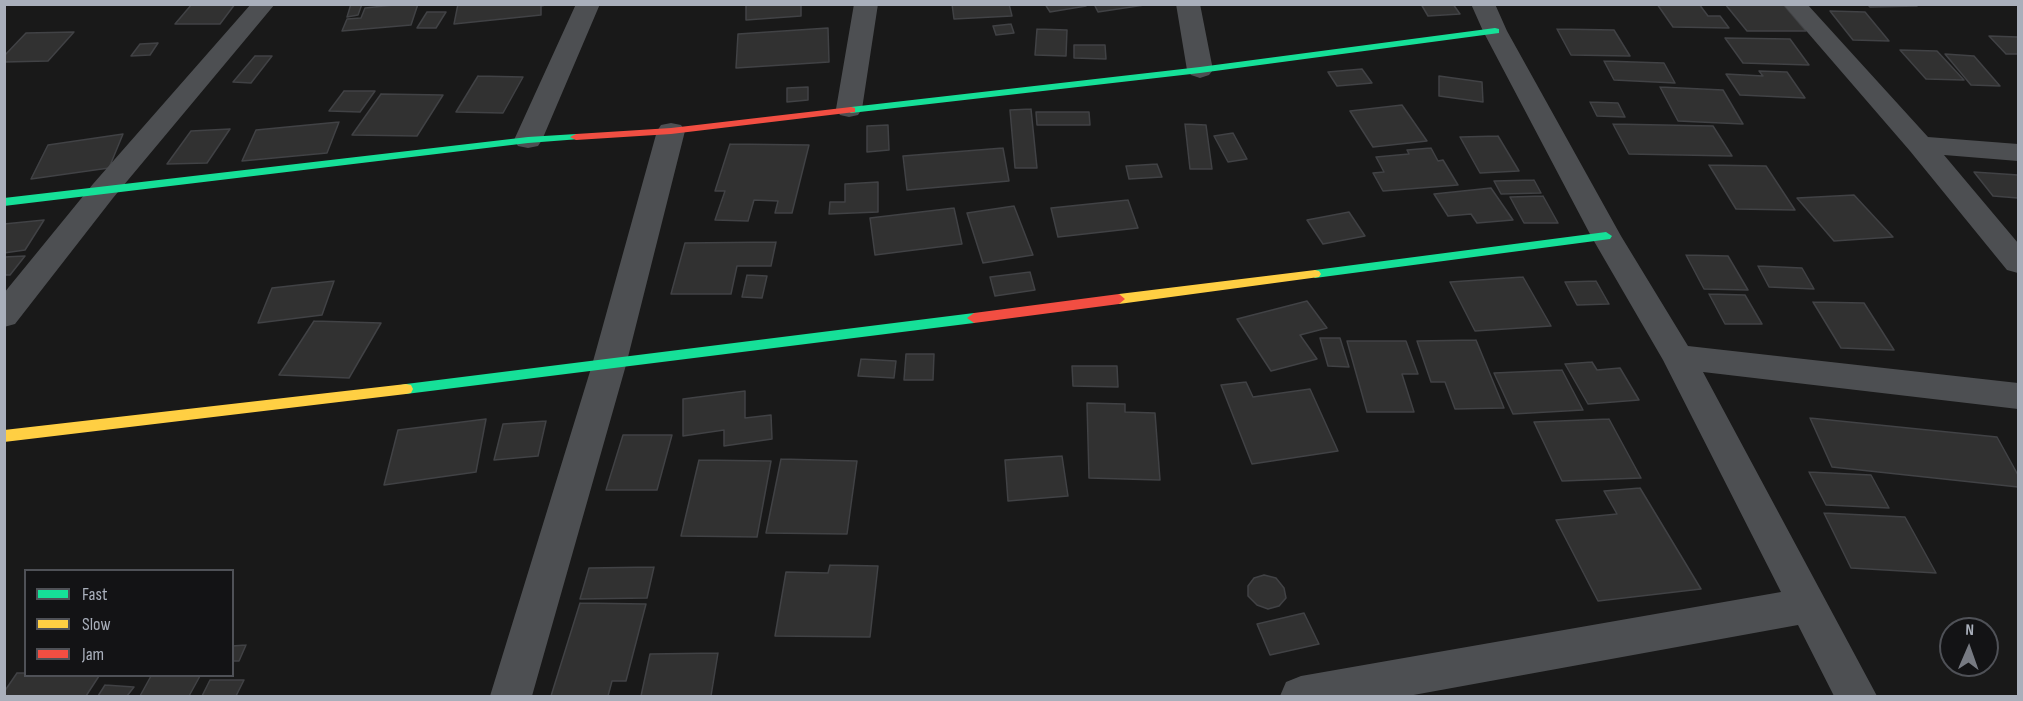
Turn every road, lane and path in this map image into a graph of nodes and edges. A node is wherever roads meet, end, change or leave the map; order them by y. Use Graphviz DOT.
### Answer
graph roads {
  1 [pos="264,4"];
  2 [pos="588,4"];
  3 [pos="866,4"];
  4 [pos="1188,4"];
  5 [pos="1794,4"];
  6 [pos="1489,18"];
  7 [pos="1200,69"];
  8 [pos="849,109"];
  9 [pos="671,131"];
  10 [pos="528,140"];
  11 [pos="1920,145"];
  12 [pos="2019,152"];
  13 [pos="103,191"];
  14 [pos="4,202"];
  15 [pos="1606,236"];
  16 [pos="2019,263"];
  17 [pos="4,315"];
  18 [pos="1678,357"];
  19 [pos="609,365"];
  20 [pos="2019,396"];
  21 [pos="4,436"];
  22 [pos="1807,605"];
  23 [pos="511,696"];
  24 [pos="1301,696"];
  25 [pos="1856,696"];
  1 -- 13 [label="street"];
  2 -- 10 [label="street"];
  3 -- 8 [label="street"];
  4 -- 7 [label="street"];
  5 -- 11 [label="street"];
  6 -- 7 [label="street"];
  6 -- 15 [label="street"];
  7 -- 8 [label="street"];
  8 -- 9 [label="street"];
  9 -- 10 [label="street"];
  9 -- 19 [label="street"];
  10 -- 13 [label="street"];
  11 -- 12 [label="street"];
  11 -- 16 [label="street"];
  13 -- 14 [label="street"];
  13 -- 17 [label="street"];
  15 -- 18 [label="street"];
  15 -- 19 [label="street"];
  18 -- 20 [label="street"];
  18 -- 22 [label="street"];
  19 -- 21 [label="street"];
  19 -- 23 [label="street"];
  22 -- 24 [label="street"];
  22 -- 25 [label="street"];
}
